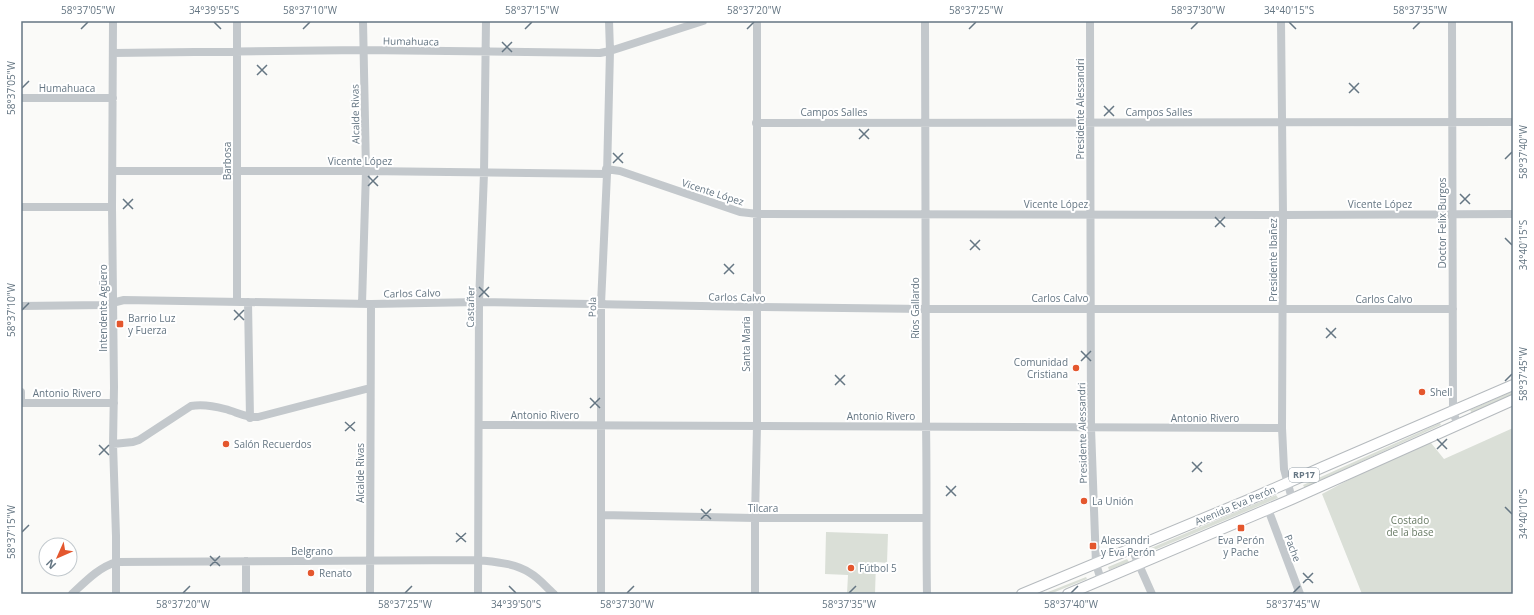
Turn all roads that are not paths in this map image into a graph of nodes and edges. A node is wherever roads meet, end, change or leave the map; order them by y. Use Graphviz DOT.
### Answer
graph roads {
  1 [pos="113,21"];
  2 [pos="237,21"];
  3 [pos="363,21"];
  4 [pos="486,21"];
  5 [pos="609,21"];
  6 [pos="703,21"];
  7 [pos="757,21"];
  8 [pos="925,21"];
  9 [pos="1090,21"];
  10 [pos="1281,21"];
  11 [pos="1452,21"];
  12 [pos="364,50"];
  13 [pos="610,51"];
  14 [pos="238,52"];
  15 [pos="486,52"];
  16 [pos="113,53"];
  17 [pos="21,98"];
  18 [pos="113,98"];
  19 [pos="1282,121"];
  20 [pos="925,122"];
  21 [pos="1091,122"];
  22 [pos="1451,122"];
  23 [pos="1513,122"];
  24 [pos="756,123"];
  25 [pos="113,171"];
  26 [pos="237,171"];
  27 [pos="366,171"];
  28 [pos="607,172"];
  29 [pos="484,173"];
  30 [pos="21,207"];
  31 [pos="112,207"];
  32 [pos="758,214"];
  33 [pos="926,214"];
  34 [pos="1091,214"];
  35 [pos="1452,214"];
  36 [pos="1513,214"];
  37 [pos="1283,215"];
  38 [pos="237,302"];
  39 [pos="248,302"];
  40 [pos="479,302"];
  41 [pos="114,303"];
  42 [pos="362,304"];
  43 [pos="371,304"];
  44 [pos="601,304"];
  45 [pos="21,306"];
  46 [pos="756,307"];
  47 [pos="1091,308"];
  48 [pos="925,309"];
  49 [pos="1282,309"];
  50 [pos="1453,309"];
  51 [pos="1513,385"];
  52 [pos="370,388"];
  53 [pos="21,392"];
  54 [pos="1513,400"];
  55 [pos="21,403"];
  56 [pos="114,403"];
  57 [pos="1453,412"];
  58 [pos="250,418"];
  59 [pos="480,425"];
  60 [pos="1458,425"];
  61 [pos="602,426"];
  62 [pos="757,426"];
  63 [pos="926,426"];
  64 [pos="1091,428"];
  65 [pos="1282,428"];
  66 [pos="113,444"];
  67 [pos="1288,482"];
  68 [pos="1292,498"];
  69 [pos="1268,509"];
  70 [pos="601,515"];
  71 [pos="755,518"];
  72 [pos="926,518"];
  73 [pos="1132,549"];
  74 [pos="478,560"];
  75 [pos="246,561"];
  76 [pos="370,561"];
  77 [pos="116,562"];
  78 [pos="1096,564"];
  79 [pos="1139,564"];
  80 [pos="1101,580"];
  81 [pos="72,594"];
  82 [pos="116,594"];
  83 [pos="246,594"];
  84 [pos="370,594"];
  85 [pos="478,594"];
  86 [pos="554,594"];
  87 [pos="602,594"];
  88 [pos="755,594"];
  89 [pos="927,594"];
  90 [pos="1022,594"];
  91 [pos="1068,594"];
  92 [pos="1152,594"];
  93 [pos="1300,594"];
  1 -- 16 [label="street, Intendente Agüero"];
  2 -- 14 [label="street, Barbosa"];
  3 -- 12 [label="street, Alcalde Rivas"];
  4 -- 15 [label="street, Castañer"];
  5 -- 13 [label="street, Pola"];
  6 -- 13 [label="street, Humahuaca"];
  7 -- 24 [label="street, Santa María"];
  8 -- 20 [label="street, Ríos Gallardo"];
  9 -- 21 [label="street, Presidente Alessandri"];
  10 -- 19 [label="street, Presidente Ibañez"];
  11 -- 22 [label="street, Doctor Felix Burgos"];
  12 -- 14 [label="street, Humahuaca"];
  12 -- 15 [label="street, Humahuaca"];
  12 -- 27 [label="street, Alcalde Rivas"];
  13 -- 15 [label="street, Humahuaca"];
  13 -- 28 [label="street, Pola"];
  14 -- 16 [label="street, Humahuaca"];
  14 -- 26 [label="street, Barbosa"];
  15 -- 29 [label="street, Castañer"];
  16 -- 18 [label="street, Intendente Agüero"];
  17 -- 18 [label="street, Humahuaca"];
  18 -- 25 [label="street, Intendente Agüero"];
  19 -- 21 [label="street, Campos Salles"];
  19 -- 22 [label="street, Campos Salles"];
  19 -- 37 [label="street, Presidente Ibañez"];
  20 -- 21 [label="street, Campos Salles"];
  20 -- 24 [label="street, Campos Salles"];
  20 -- 33 [label="street, Ríos Gallardo"];
  21 -- 34 [label="street, Presidente Alessandri"];
  22 -- 23 [label="street, Campos Salles"];
  22 -- 35 [label="street, Doctor Felix Burgos"];
  24 -- 32 [label="street, Santa María"];
  25 -- 26 [label="street, Vicente López"];
  25 -- 31 [label="street, Intendente Agüero"];
  26 -- 27 [label="street, Vicente López"];
  26 -- 38 [label="street, Barbosa"];
  27 -- 29 [label="street, Vicente López"];
  27 -- 42 [label="street, Alcalde Rivas"];
  28 -- 29 [label="street, Vicente López"];
  28 -- 32 [label="street, Vicente López"];
  28 -- 44 [label="street, Pola"];
  29 -- 40 [label="street, Castañer"];
  30 -- 31 [label="street"];
  31 -- 41 [label="street, Intendente Agüero"];
  32 -- 33 [label="street, Vicente López"];
  32 -- 46 [label="street, Santa María"];
  33 -- 34 [label="street, Vicente López"];
  33 -- 48 [label="street, Ríos Gallardo"];
  34 -- 37 [label="street, Vicente López"];
  34 -- 47 [label="street, Presidente Alessandri"];
  35 -- 36 [label="street, Vicente López"];
  35 -- 37 [label="street, Vicente López"];
  35 -- 50 [label="street, Doctor Felix Burgos"];
  37 -- 49 [label="street, Presidente Ibañez"];
  38 -- 39 [label="street, Carlos Calvo"];
  38 -- 41 [label="street, Carlos Calvo"];
  39 -- 42 [label="street, Carlos Calvo"];
  39 -- 58 [label="street"];
  40 -- 43 [label="street, Carlos Calvo"];
  40 -- 44 [label="street, Carlos Calvo"];
  40 -- 59 [label="street, Castañer"];
  41 -- 45 [label="street, Carlos Calvo"];
  41 -- 56 [label="street, Intendente Agüero"];
  42 -- 43 [label="street, Carlos Calvo"];
  43 -- 52 [label="street, Alcalde Rivas"];
  44 -- 46 [label="street, Carlos Calvo"];
  44 -- 61 [label="street, Pola"];
  46 -- 48 [label="street, Carlos Calvo"];
  46 -- 62 [label="street, Santa María"];
  47 -- 48 [label="street, Carlos Calvo"];
  47 -- 49 [label="street, Carlos Calvo"];
  47 -- 64 [label="street, Presidente Alessandri"];
  48 -- 63 [label="street, Ríos Gallardo"];
  49 -- 50 [label="street, Carlos Calvo"];
  49 -- 65 [label="street, Presidente Ibañez"];
  50 -- 57 [label="street, Doctor Felix Burgos"];
  51 -- 57 [label="main road, Avenida Eva Perón / RP17"];
  52 -- 58 [label="street"];
  52 -- 76 [label="street, Alcalde Rivas"];
  53 -- 55 [label="street"];
  54 -- 60 [label="main road, Avenida Eva Perón / RP17"];
  55 -- 56 [label="street, Antonio Rivero"];
  56 -- 66 [label="street, Intendente Agüero"];
  57 -- 60 [label="street, Doctor Felix Burgos"];
  57 -- 67 [label="main road, Avenida Eva Perón / RP17"];
  58 -- 66 [label="street"];
  59 -- 61 [label="street, Antonio Rivero"];
  59 -- 74 [label="street, Castañer"];
  60 -- 68 [label="main road, Avenida Eva Perón / RP17"];
  61 -- 62 [label="street, Antonio Rivero"];
  61 -- 70 [label="street, Pola"];
  62 -- 63 [label="street, Antonio Rivero"];
  62 -- 71 [label="street, Santa María"];
  63 -- 64 [label="street, Antonio Rivero"];
  63 -- 72 [label="street, Ríos Gallardo"];
  64 -- 65 [label="street, Antonio Rivero"];
  64 -- 78 [label="street, Presidente Alessandri"];
  65 -- 67 [label="street, Presidente Ibañez"];
  66 -- 77 [label="street, Intendente Agüero"];
  67 -- 68 [label="street, Presidente Ibañez"];
  67 -- 73 [label="main road, Avenida Eva Perón / RP17"];
  68 -- 69 [label="main road, Avenida Eva Perón / RP17"];
  69 -- 79 [label="main road, Avenida Eva Perón / RP17"];
  69 -- 93 [label="street, Pache"];
  70 -- 71 [label="street, Tilcara"];
  70 -- 87 [label="street, Pola"];
  71 -- 72 [label="street, Tilcara"];
  71 -- 88 [label="street, Santa María"];
  72 -- 89 [label="street, Ríos Gallardo"];
  73 -- 78 [label="main road, Avenida Eva Perón / RP17"];
  73 -- 79 [label="street"];
  74 -- 76 [label="street, Belgrano"];
  74 -- 85 [label="street, Castañer"];
  74 -- 86 [label="street, Belgrano"];
  75 -- 76 [label="street, Belgrano"];
  75 -- 77 [label="street, Belgrano"];
  75 -- 83 [label="street"];
  76 -- 84 [label="street, Alcalde Rivas"];
  77 -- 81 [label="street, Belgrano"];
  77 -- 82 [label="street, Intendente Agüero"];
  78 -- 80 [label="street, Presidente Alessandri"];
  78 -- 90 [label="main road, Avenida Eva Perón / RP17"];
  79 -- 80 [label="main road, Avenida Eva Perón / RP17"];
  79 -- 92 [label="street"];
  80 -- 91 [label="main road, Avenida Eva Perón / RP17"];
}
